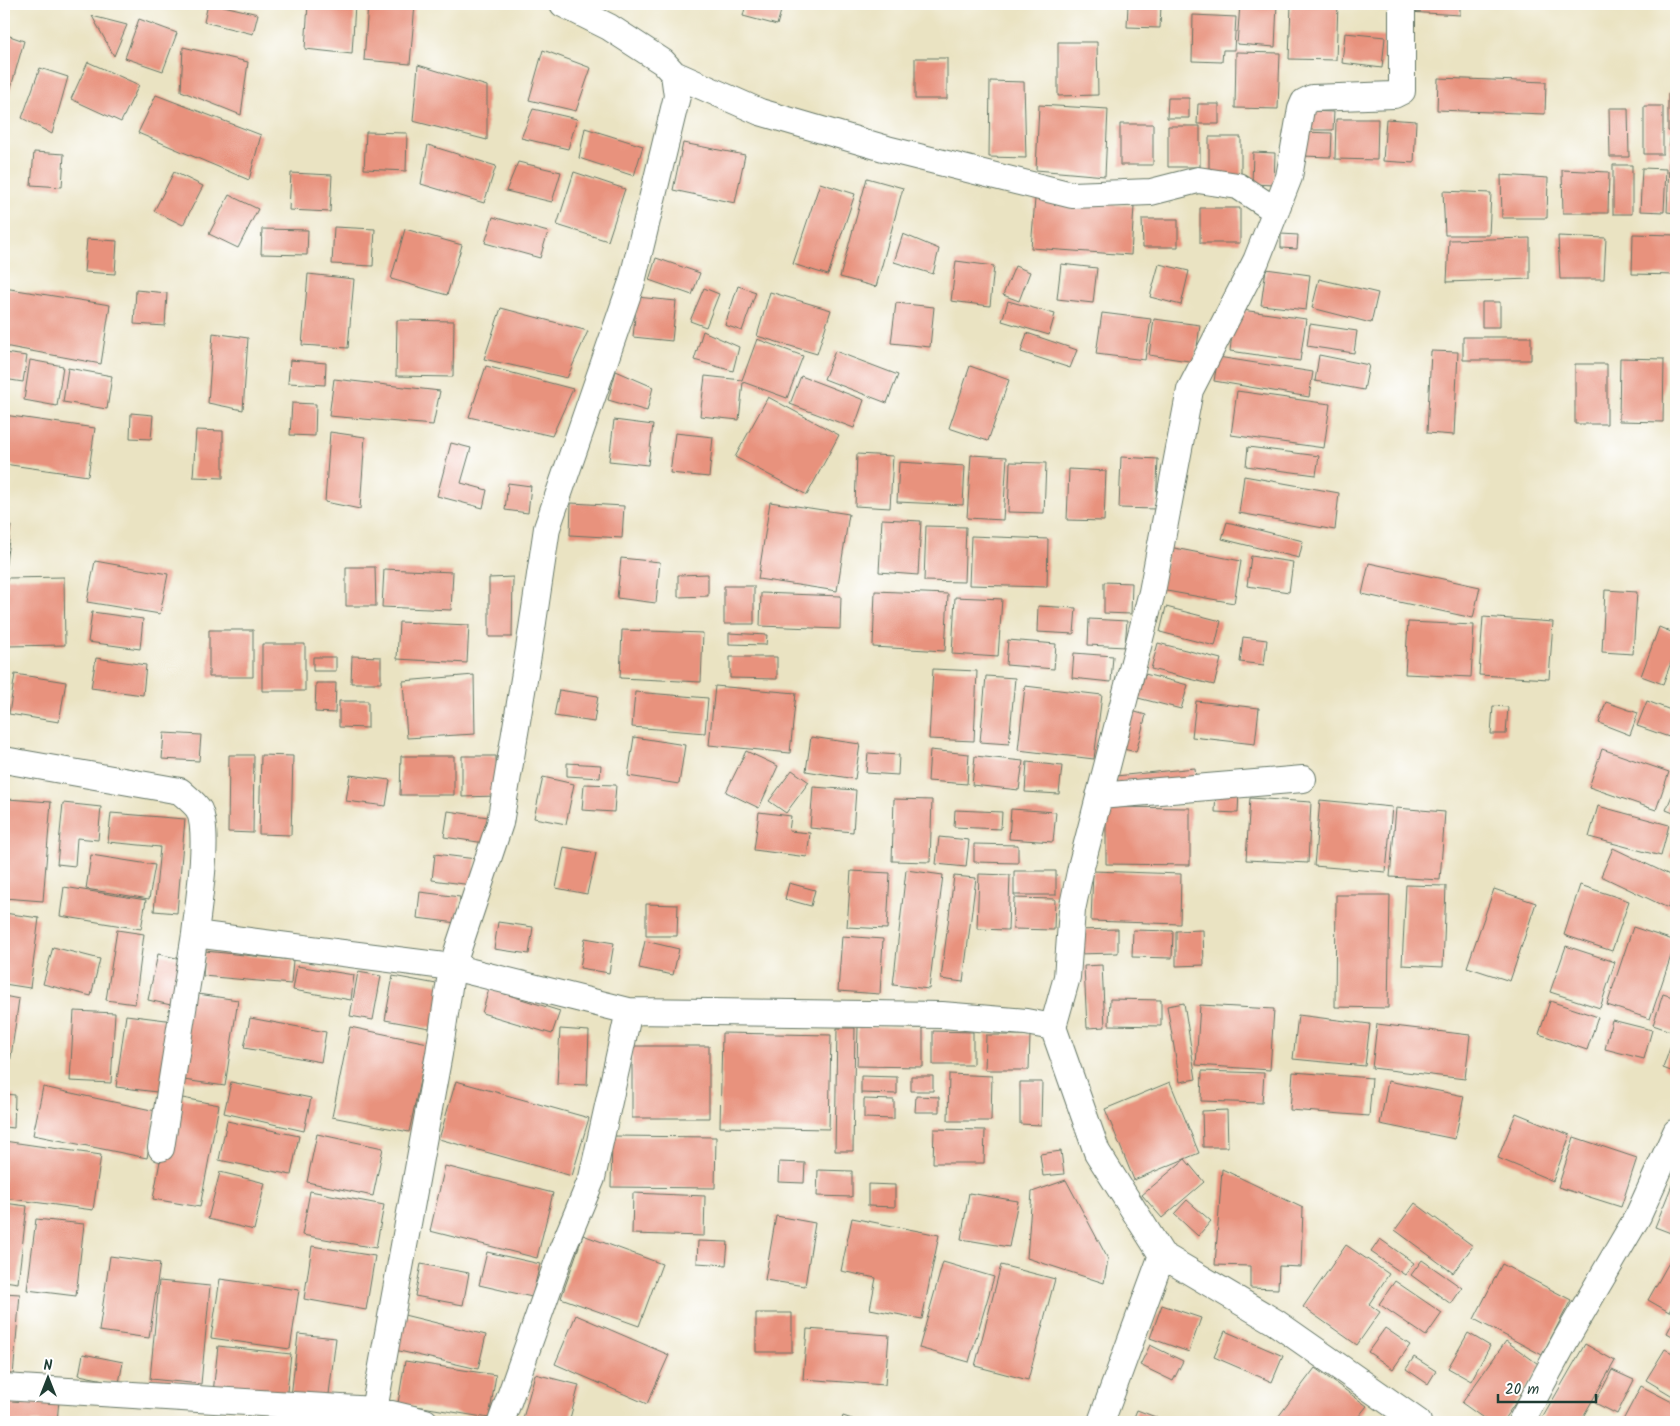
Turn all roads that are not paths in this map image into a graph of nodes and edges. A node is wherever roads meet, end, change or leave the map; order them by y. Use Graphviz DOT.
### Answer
graph roads {
  1 [pos="563,4"];
  2 [pos="1402,4"];
  3 [pos="674,74"];
  4 [pos="1276,211"];
  5 [pos="4,760"];
  6 [pos="1303,779"];
  7 [pos="1099,796"];
  8 [pos="195,934"];
  9 [pos="452,967"];
  10 [pos="629,1010"];
  11 [pos="1053,1027"];
  12 [pos="1676,1132"];
  13 [pos="161,1148"];
  14 [pos="1162,1255"];
  15 [pos="4,1387"];
  16 [pos="374,1410"];
  17 [pos="425,1422"];
  18 [pos="501,1422"];
  19 [pos="1101,1422"];
  20 [pos="1418,1422"];
  21 [pos="1521,1422"];
  1 -- 3 [label="street"];
  2 -- 4 [label="street"];
  3 -- 4 [label="street"];
  3 -- 9 [label="street"];
  4 -- 7 [label="street"];
  5 -- 8 [label="street"];
  6 -- 7 [label="street"];
  7 -- 11 [label="street"];
  8 -- 9 [label="street"];
  8 -- 13 [label="street"];
  9 -- 10 [label="street"];
  9 -- 16 [label="street"];
  10 -- 11 [label="street"];
  10 -- 18 [label="street"];
  11 -- 14 [label="street"];
  12 -- 21 [label="street"];
  14 -- 19 [label="street"];
  14 -- 20 [label="street"];
  15 -- 16 [label="street"];
  16 -- 17 [label="street"];
}
